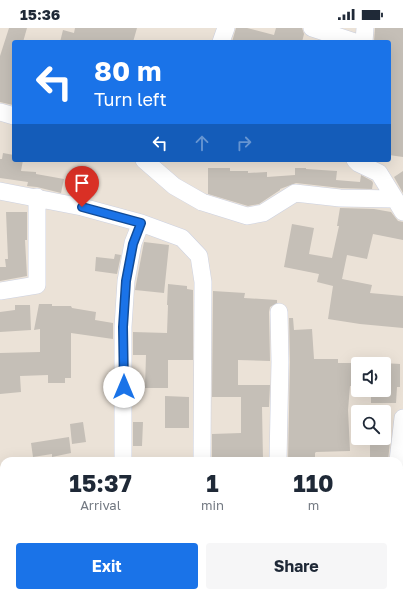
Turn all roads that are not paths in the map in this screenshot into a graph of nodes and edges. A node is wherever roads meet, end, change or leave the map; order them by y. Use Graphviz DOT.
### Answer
graph roads {
  1 [pos="226,28"];
  2 [pos="312,28"];
  3 [pos="365,28"];
  4 [pos="222,40"];
  5 [pos="349,40"];
  6 [pos="364,40"];
  7 [pos="0,112"];
  8 [pos="12,115"];
  9 [pos="146,162"];
  10 [pos="357,162"];
  11 [pos="0,191"];
  12 [pos="37,197"];
  13 [pos="399,206"];
  14 [pos="141,223"];
  15 [pos="0,291"];
  16 [pos="279,312"];
  17 [pos="403,418"];
  18 [pos="123,457"];
  19 [pos="202,457"];
  20 [pos="278,457"];
  21 [pos="398,457"];
  1 -- 4 [label="street"];
  2 -- 5 [label="street"];
  3 -- 6 [label="street"];
  7 -- 8 [label="street"];
  9 -- 13 [label="street"];
  10 -- 13 [label="street"];
  11 -- 12 [label="street"];
  12 -- 14 [label="street"];
  12 -- 15 [label="street"];
  14 -- 18 [label="street"];
  14 -- 19 [label="street"];
  16 -- 20 [label="street"];
  17 -- 21 [label="street"];
}
